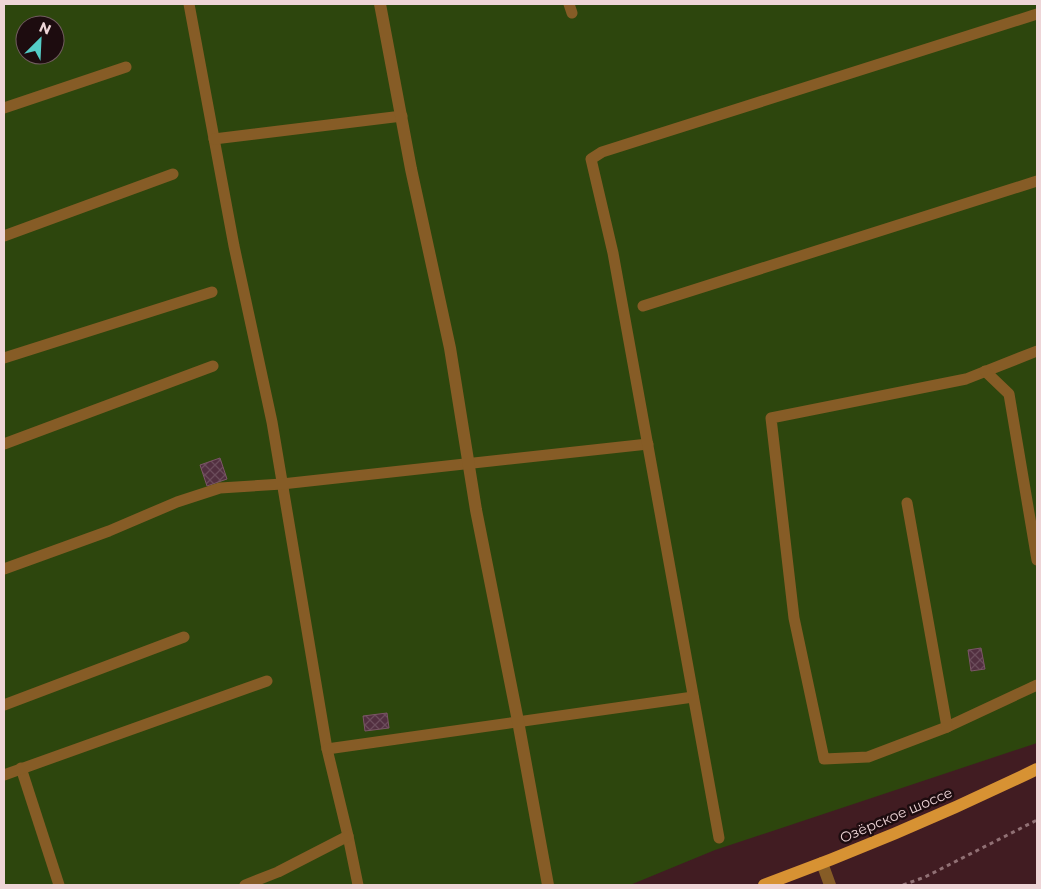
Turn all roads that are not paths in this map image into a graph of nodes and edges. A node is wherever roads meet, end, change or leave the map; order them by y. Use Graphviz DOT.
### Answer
graph roads {
  1 [pos="189,4"];
  2 [pos="380,4"];
  3 [pos="1037,14"];
  4 [pos="126,67"];
  5 [pos="4,108"];
  6 [pos="402,116"];
  7 [pos="214,139"];
  8 [pos="173,174"];
  9 [pos="1037,181"];
  10 [pos="4,236"];
  11 [pos="212,292"];
  12 [pos="643,306"];
  13 [pos="1037,351"];
  14 [pos="4,358"];
  15 [pos="214,366"];
  16 [pos="985,372"];
  17 [pos="4,444"];
  18 [pos="648,444"];
  19 [pos="469,464"];
  20 [pos="282,484"];
  21 [pos="906,502"];
  22 [pos="1037,560"];
  23 [pos="4,569"];
  24 [pos="184,637"];
  25 [pos="266,681"];
  26 [pos="1037,684"];
  27 [pos="693,697"];
  28 [pos="4,705"];
  29 [pos="518,721"];
  30 [pos="947,727"];
  31 [pos="327,748"];
  32 [pos="21,768"];
  33 [pos="1037,769"];
  34 [pos="4,774"];
  35 [pos="348,836"];
  36 [pos="720,838"];
  37 [pos="822,863"];
  38 [pos="59,885"];
  39 [pos="245,885"];
  40 [pos="358,885"];
  41 [pos="548,885"];
  42 [pos="764,885"];
  43 [pos="830,885"];
  1 -- 7 [label="lane"];
  2 -- 6 [label="street"];
  3 -- 18 [label="lane"];
  4 -- 5 [label="lane"];
  6 -- 7 [label="lane"];
  6 -- 19 [label="street"];
  7 -- 20 [label="lane"];
  8 -- 10 [label="lane"];
  9 -- 12 [label="lane"];
  11 -- 14 [label="lane"];
  13 -- 16 [label="lane"];
  15 -- 17 [label="lane"];
  16 -- 22 [label="lane"];
  16 -- 30 [label="lane"];
  18 -- 19 [label="lane"];
  18 -- 27 [label="lane"];
  19 -- 20 [label="lane"];
  19 -- 29 [label="street"];
  20 -- 23 [label="lane"];
  20 -- 31 [label="lane"];
  21 -- 30 [label="lane"];
  24 -- 28 [label="lane"];
  25 -- 32 [label="lane"];
  26 -- 30 [label="lane"];
  27 -- 29 [label="lane"];
  27 -- 36 [label="lane"];
  29 -- 31 [label="lane"];
  29 -- 41 [label="street"];
  31 -- 35 [label="lane"];
  32 -- 34 [label="lane"];
  32 -- 38 [label="lane"];
  33 -- 37 [label="main road, Озёрское шоссе"];
  35 -- 39 [label="lane"];
  35 -- 40 [label="lane"];
  37 -- 42 [label="main road, Озёрское шоссе"];
  37 -- 43 [label="street"];
}
